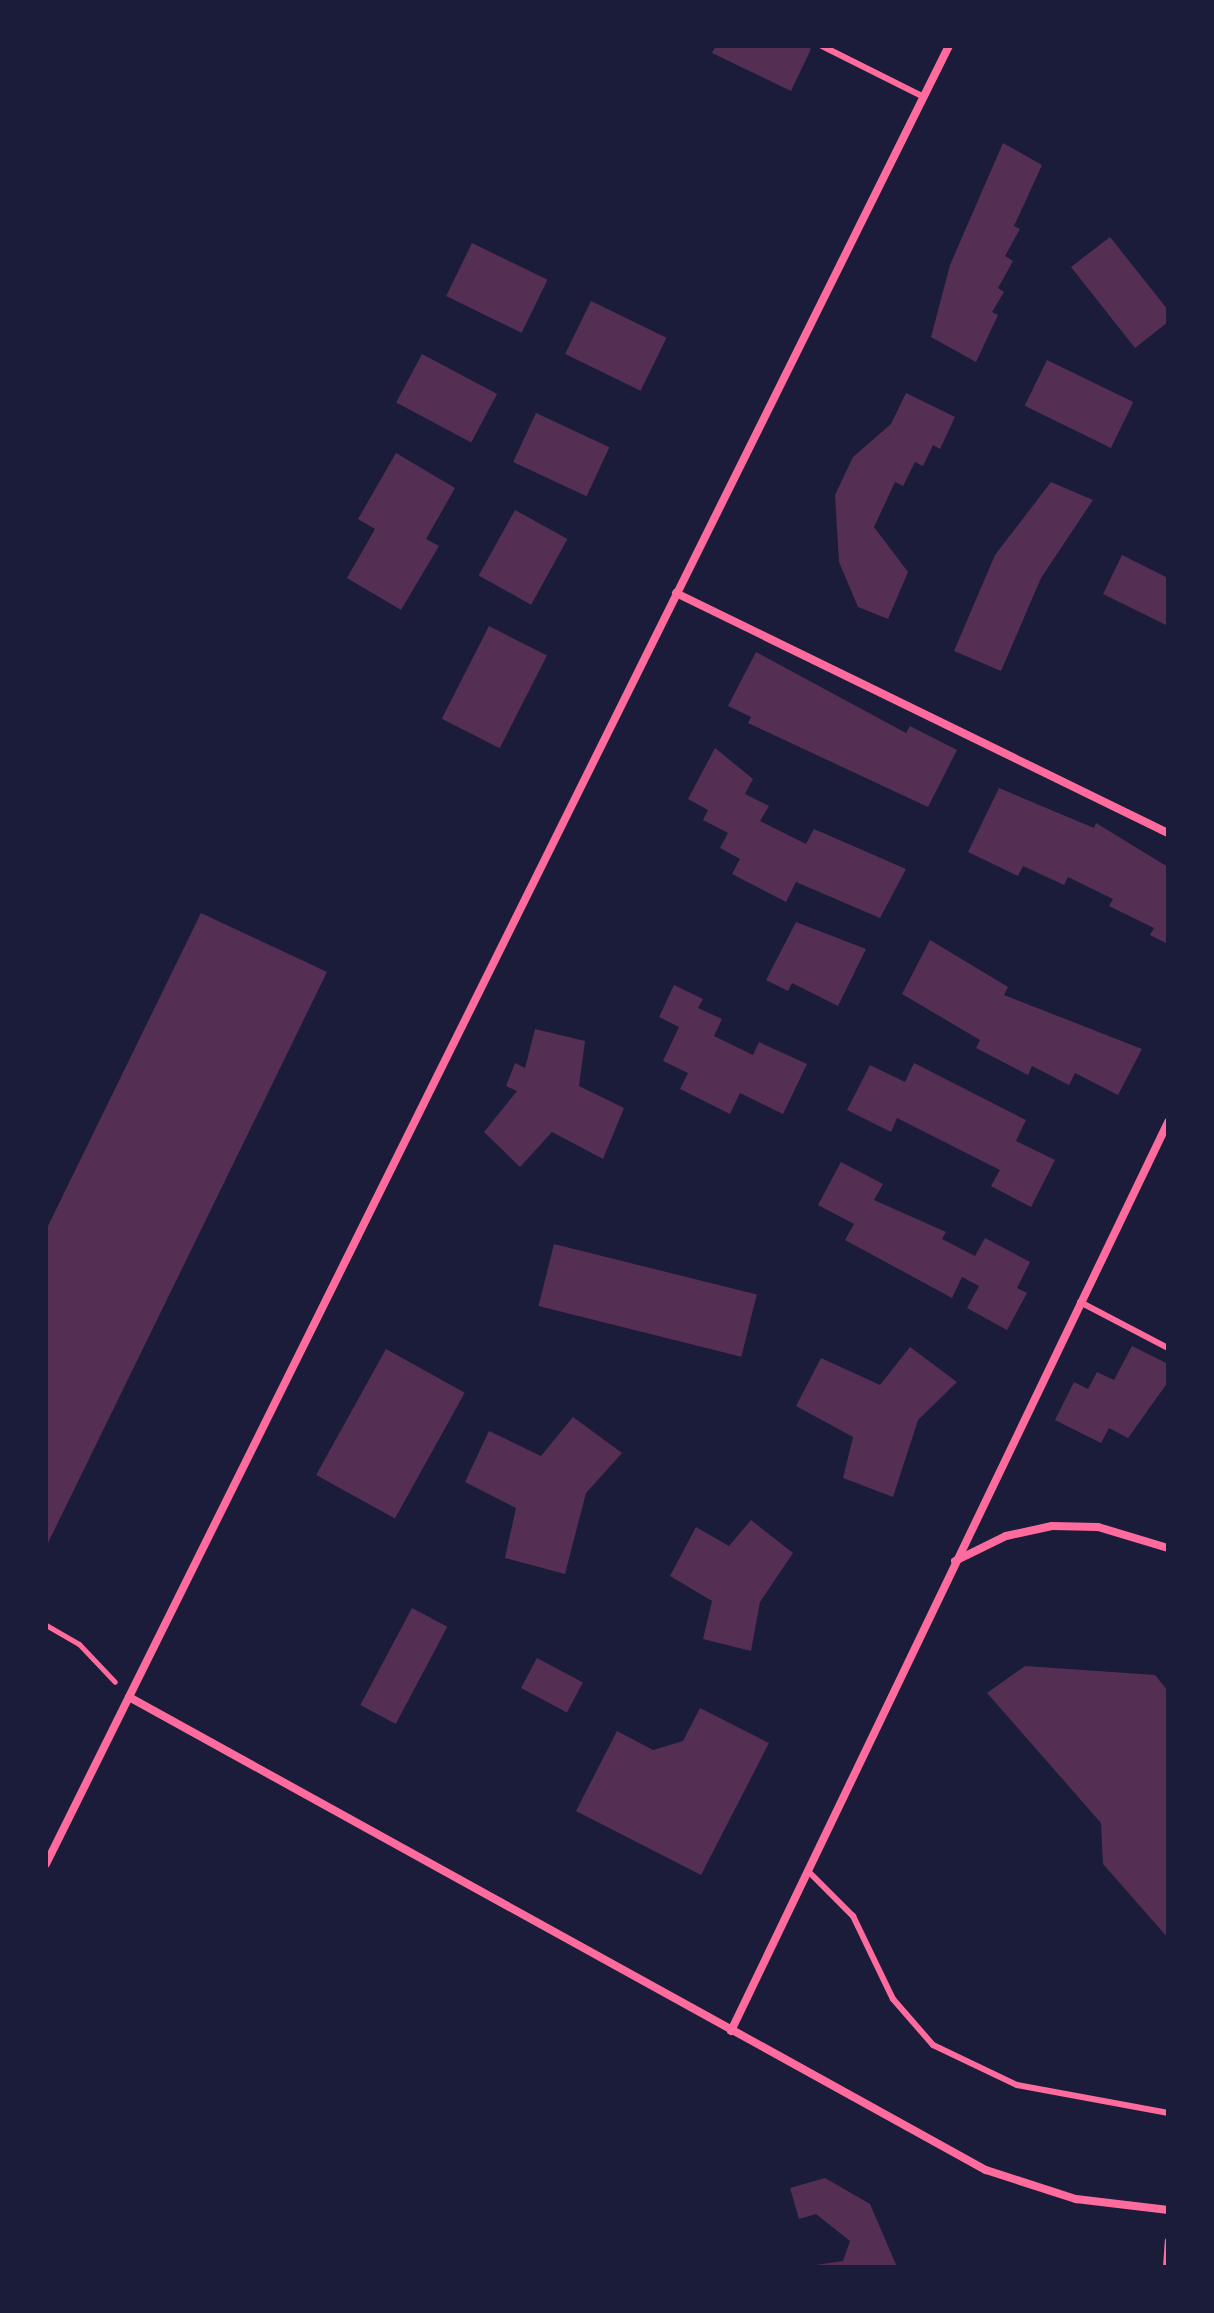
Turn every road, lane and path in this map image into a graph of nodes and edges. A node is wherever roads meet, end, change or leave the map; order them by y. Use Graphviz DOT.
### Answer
graph roads {
  1 [pos="822,46"];
  2 [pos="949,46"];
  3 [pos="924,97"];
  4 [pos="676,593"];
  5 [pos="1168,833"];
  6 [pos="1168,1122"];
  7 [pos="1080,1302"];
  8 [pos="1168,1348"];
  9 [pos="1168,1548"];
  10 [pos="954,1561"];
  11 [pos="46,1625"];
  12 [pos="129,1697"];
  13 [pos="46,1864"];
  14 [pos="807,1871"];
  15 [pos="731,2031"];
  16 [pos="1168,2113"];
  17 [pos="1168,2210"];
  18 [pos="1168,2241"];
  19 [pos="1166,2267"];
  1 -- 3 [label="lane"];
  2 -- 3 [label="street"];
  3 -- 4 [label="street"];
  4 -- 5 [label="street"];
  4 -- 12 [label="street"];
  6 -- 7 [label="street"];
  7 -- 8 [label="lane"];
  7 -- 10 [label="street"];
  9 -- 10 [label="street"];
  10 -- 14 [label="street"];
  11 -- 12 [label="path"];
  12 -- 13 [label="street"];
  12 -- 15 [label="street"];
  14 -- 15 [label="street"];
  14 -- 16 [label="lane"];
  15 -- 17 [label="street"];
  18 -- 19 [label="lane"];
}
